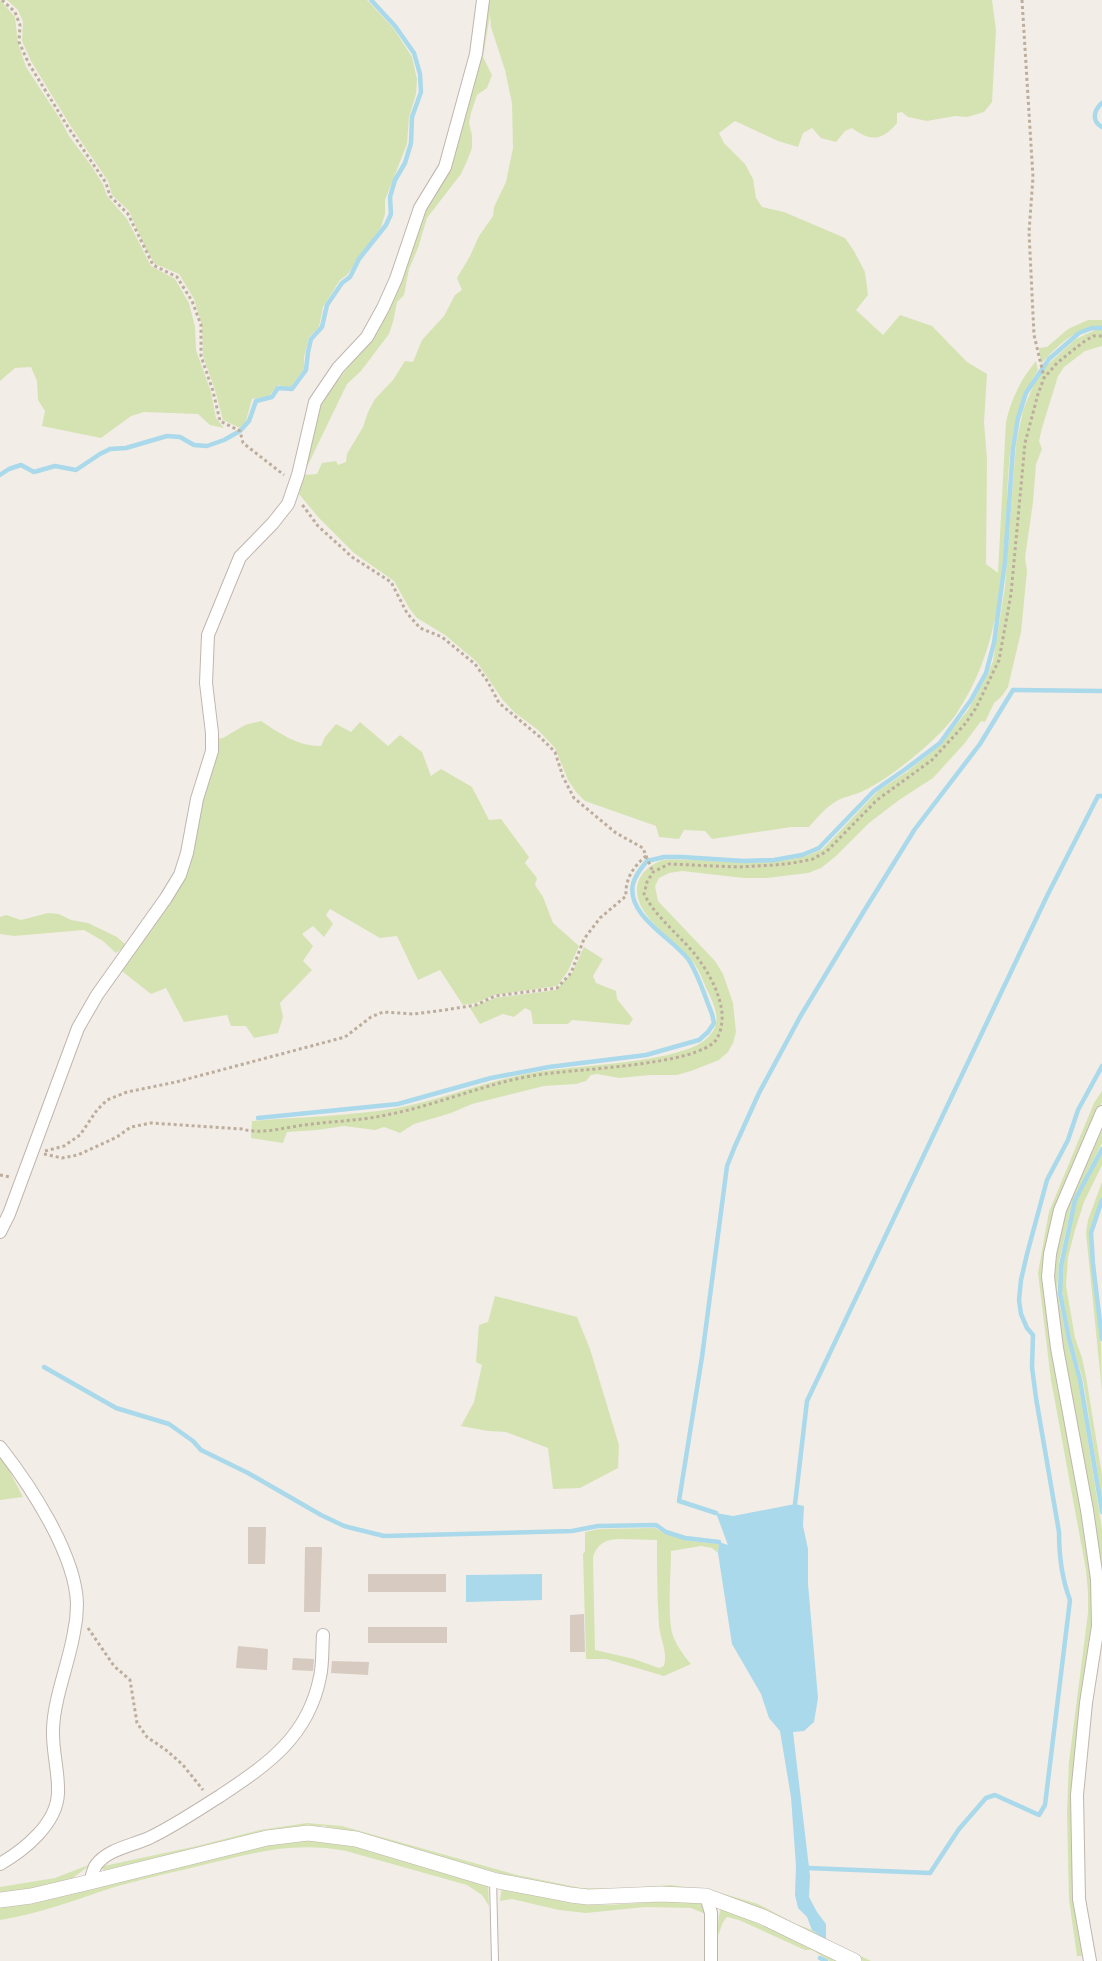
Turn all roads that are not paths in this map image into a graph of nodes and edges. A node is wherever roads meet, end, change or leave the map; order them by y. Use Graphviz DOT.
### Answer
graph roads {
  1 [pos="483,0"];
  2 [pos="1102,1112"];
  3 [pos="0,1232"];
  4 [pos="0,1446"];
  5 [pos="323,1635"];
  6 [pos="0,1864"];
  7 [pos="493,1880"];
  8 [pos="90,1882"];
  9 [pos="706,1896"];
  10 [pos="0,1900"];
  11 [pos="495,1961"];
  12 [pos="711,1961"];
  13 [pos="854,1961"];
  14 [pos="1090,1961"];
  1 -- 3 [label="street"];
  2 -- 14 [label="street"];
  4 -- 6 [label="street"];
  5 -- 8 [label="street"];
  7 -- 8 [label="street"];
  7 -- 9 [label="street"];
  7 -- 11 [label="lane"];
  8 -- 10 [label="street"];
  9 -- 12 [label="street"];
  9 -- 13 [label="street"];
}
